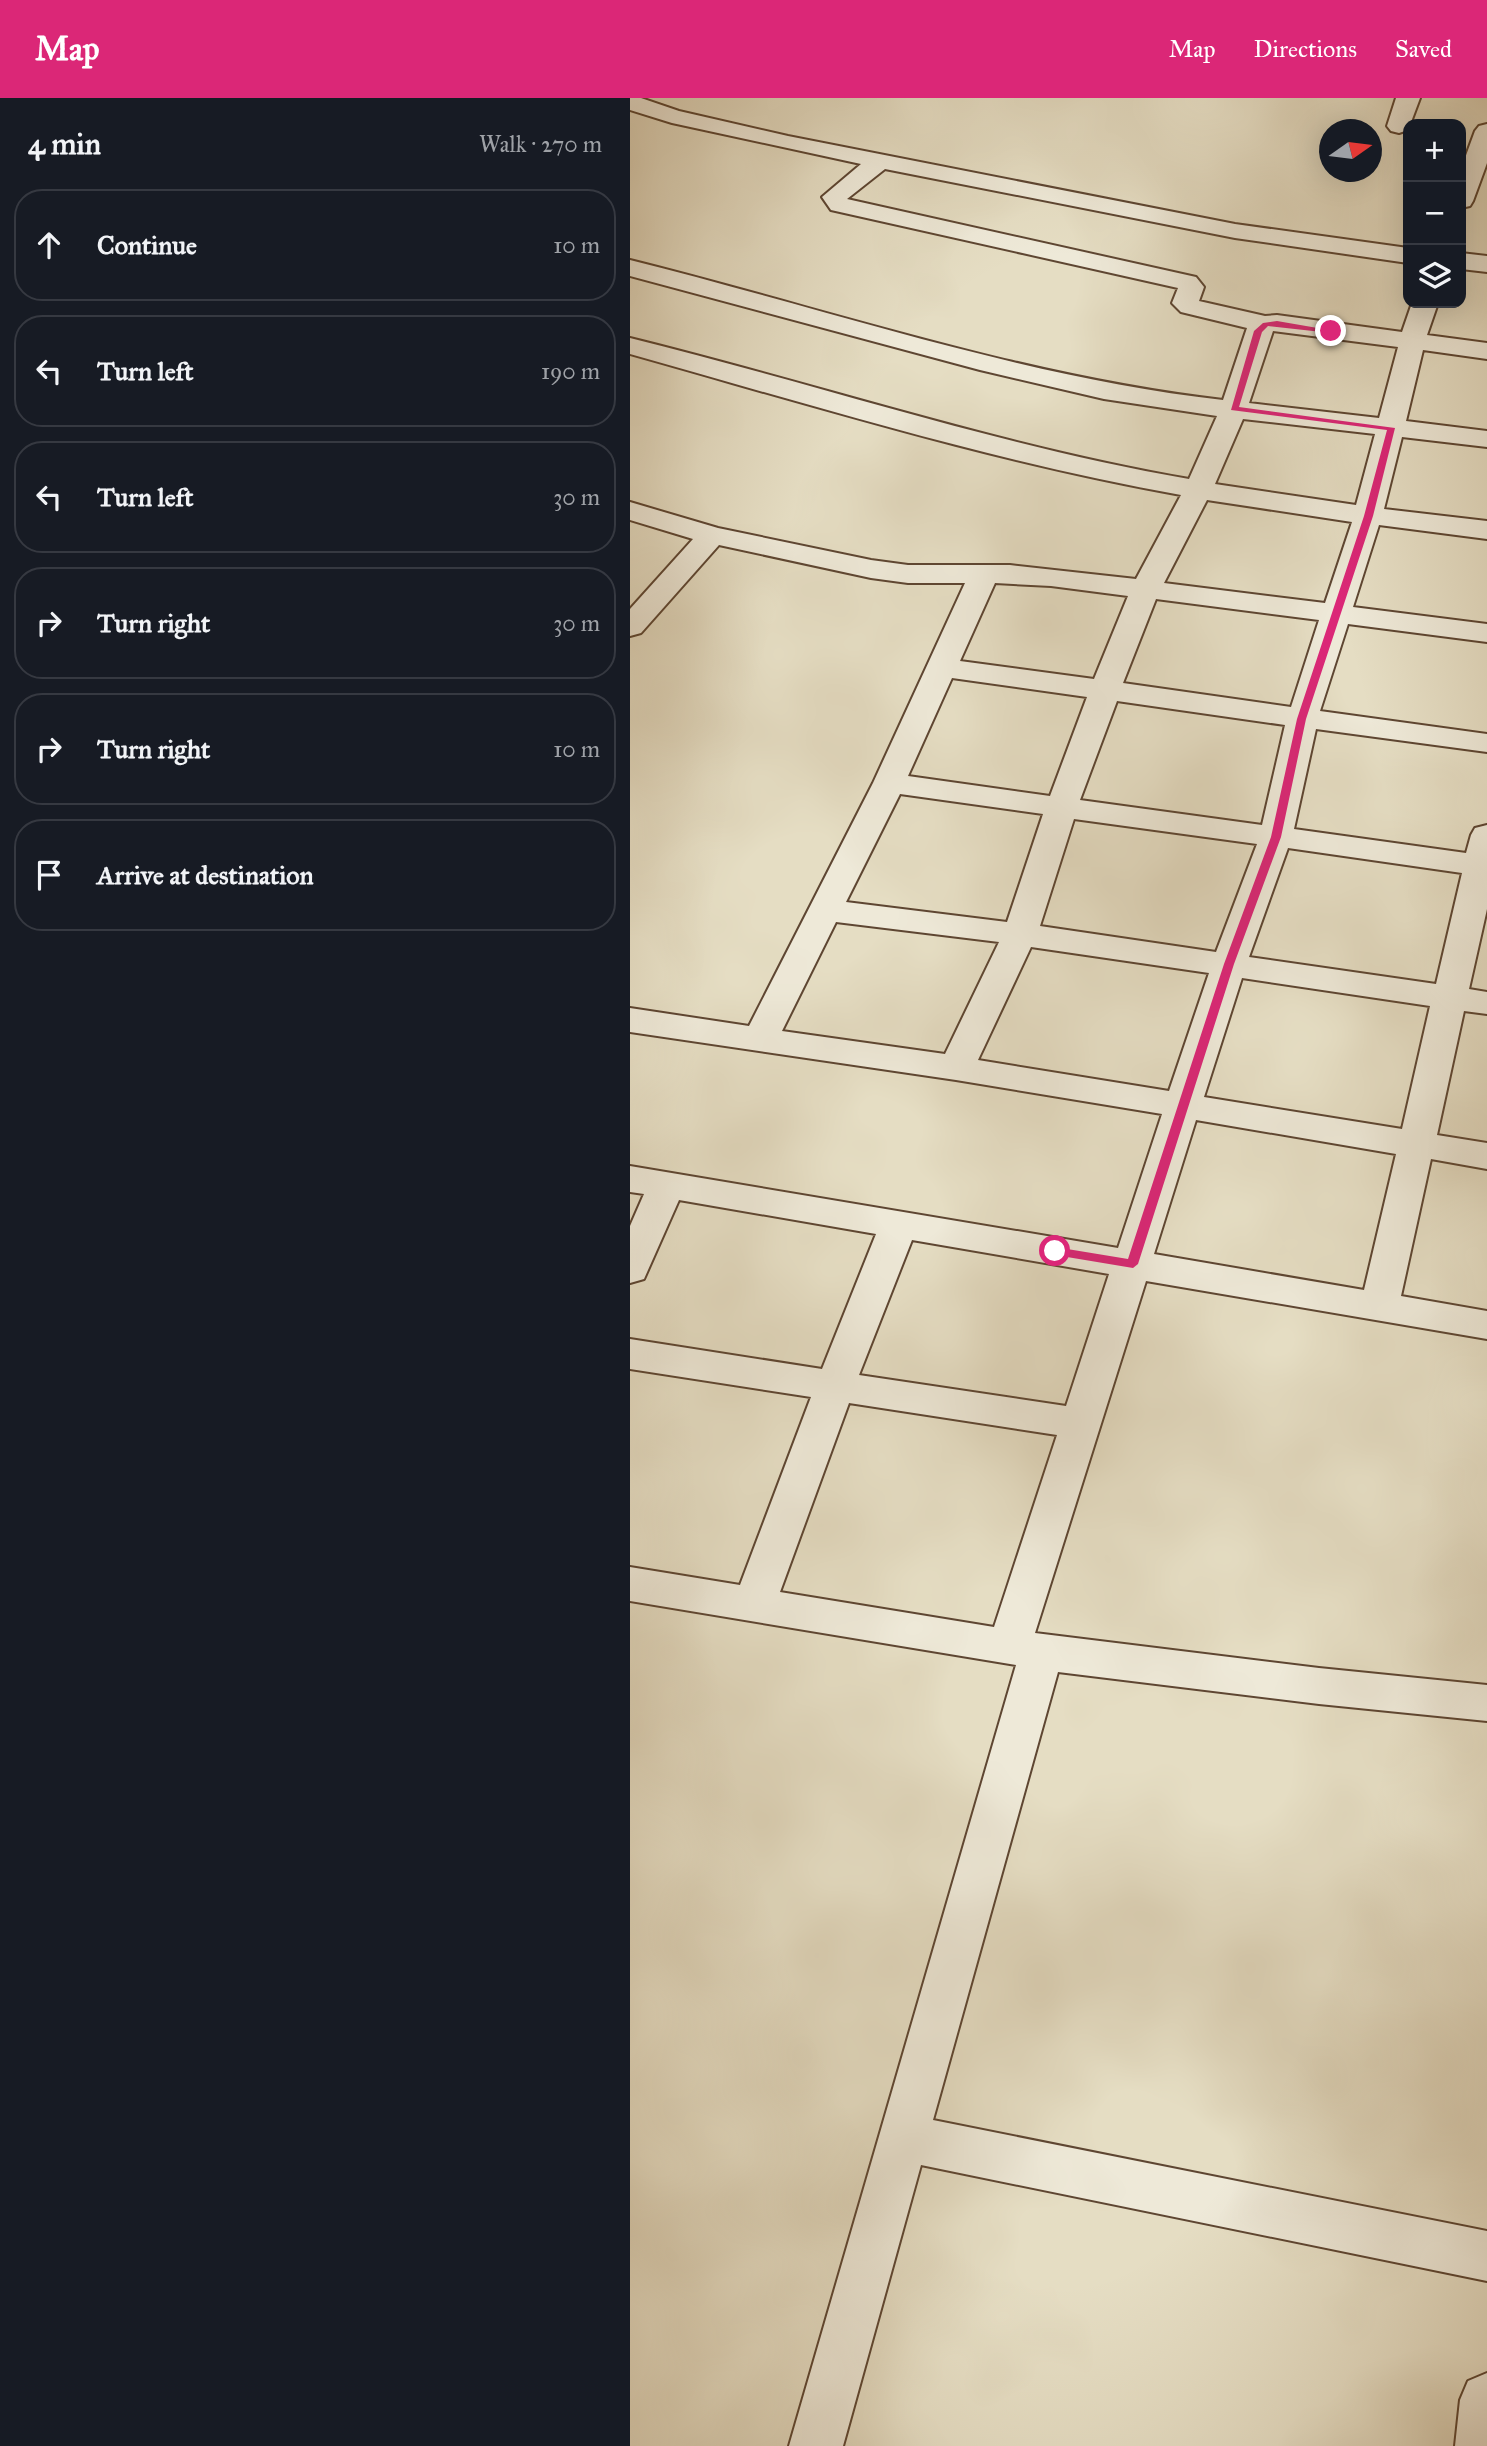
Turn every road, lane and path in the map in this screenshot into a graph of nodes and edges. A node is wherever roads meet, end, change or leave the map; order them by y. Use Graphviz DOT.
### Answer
graph roads {
  1 [pos="1408,98"];
  2 [pos="630,102"];
  3 [pos="1399,126"];
  4 [pos="1487,131"];
  5 [pos="880,161"];
  6 [pos="1466,188"];
  7 [pos="1403,254"];
  8 [pos="1466,262"];
  9 [pos="1487,264"];
  10 [pos="630,268"];
  11 [pos="1423,308"];
  12 [pos="1265,324"];
  13 [pos="1412,342"];
  14 [pos="630,346"];
  15 [pos="1487,351"];
  16 [pos="1234,409"];
  17 [pos="1391,428"];
  18 [pos="1487,439"];
  19 [pos="1198,489"];
  20 [pos="630,511"];
  21 [pos="1368,516"];
  22 [pos="1487,530"];
  23 [pos="712,535"];
  24 [pos="984,574"];
  25 [pos="1145,590"];
  26 [pos="1336,614"];
  27 [pos="630,627"];
  28 [pos="1487,633"];
  29 [pos="942,668"];
  30 [pos="1105,688"];
  31 [pos="1302,719"];
  32 [pos="1487,743"];
  33 [pos="889,783"];
  34 [pos="1062,806"];
  35 [pos="1276,837"];
  36 [pos="1485,856"];
  37 [pos="827,909"];
  38 [pos="1020,934"];
  39 [pos="1229,964"];
  40 [pos="1450,998"];
  41 [pos="1487,1003"];
  42 [pos="630,1020"];
  43 [pos="761,1038"];
  44 [pos="956,1068"];
  45 [pos="1183,1105"];
  46 [pos="1416,1144"];
  47 [pos="1487,1156"];
  48 [pos="630,1179"];
  49 [pos="667,1185"];
  50 [pos="899,1225"];
  51 [pos="1133,1264"];
  52 [pos="630,1269"];
  53 [pos="1379,1308"];
  54 [pos="1487,1325"];
  55 [pos="630,1354"];
  56 [pos="835,1386"];
  57 [pos="1081,1424"];
  58 [pos="630,1584"];
  59 [pos="754,1604"];
  60 [pos="1025,1649"];
  61 [pos="1487,1703"];
  62 [pos="905,2138"];
  63 [pos="1487,2256"];
  64 [pos="1487,2400"];
  65 [pos="816,2446"];
  66 [pos="1482,2446"];
  1 -- 3 [label="street"];
  2 -- 5 [label="street"];
  4 -- 6 [label="street"];
  5 -- 7 [label="street"];
  5 -- 12 [label="street"];
  8 -- 9 [label="street"];
  10 -- 16 [label="street"];
  11 -- 13 [label="street"];
  12 -- 13 [label="street"];
  12 -- 16 [label="street"];
  13 -- 15 [label="street"];
  13 -- 17 [label="street"];
  14 -- 19 [label="street"];
  16 -- 17 [label="street"];
  16 -- 19 [label="street"];
  17 -- 18 [label="street"];
  17 -- 21 [label="street"];
  19 -- 21 [label="street"];
  19 -- 25 [label="street"];
  20 -- 23 [label="street"];
  21 -- 22 [label="street"];
  21 -- 26 [label="street"];
  23 -- 24 [label="street"];
  23 -- 27 [label="street"];
  24 -- 25 [label="street"];
  24 -- 29 [label="street"];
  25 -- 26 [label="street"];
  25 -- 30 [label="street"];
  26 -- 28 [label="street"];
  26 -- 31 [label="street"];
  29 -- 30 [label="street"];
  29 -- 33 [label="street"];
  30 -- 31 [label="street"];
  30 -- 34 [label="street"];
  31 -- 32 [label="street"];
  31 -- 35 [label="street"];
  33 -- 34 [label="street"];
  33 -- 37 [label="street"];
  34 -- 35 [label="street"];
  34 -- 38 [label="street"];
  35 -- 36 [label="street"];
  35 -- 39 [label="street"];
  36 -- 40 [label="street"];
  37 -- 38 [label="street"];
  37 -- 43 [label="street"];
  38 -- 39 [label="street"];
  38 -- 44 [label="street"];
  39 -- 40 [label="street"];
  39 -- 45 [label="street"];
  40 -- 41 [label="street"];
  40 -- 46 [label="street"];
  42 -- 43 [label="street"];
  43 -- 44 [label="street"];
  44 -- 45 [label="street"];
  45 -- 46 [label="street"];
  45 -- 51 [label="street"];
  46 -- 47 [label="street"];
  46 -- 53 [label="street"];
  48 -- 49 [label="street"];
  49 -- 50 [label="street"];
  49 -- 52 [label="street"];
  50 -- 51 [label="street"];
  50 -- 56 [label="street"];
  51 -- 53 [label="street"];
  51 -- 57 [label="street"];
  53 -- 54 [label="street"];
  55 -- 56 [label="street"];
  56 -- 57 [label="street"];
  56 -- 59 [label="street"];
  57 -- 60 [label="street"];
  58 -- 59 [label="street"];
  59 -- 60 [label="street"];
  60 -- 61 [label="street"];
  60 -- 62 [label="street"];
  62 -- 63 [label="street"];
  62 -- 65 [label="street"];
  64 -- 66 [label="street"];
}
